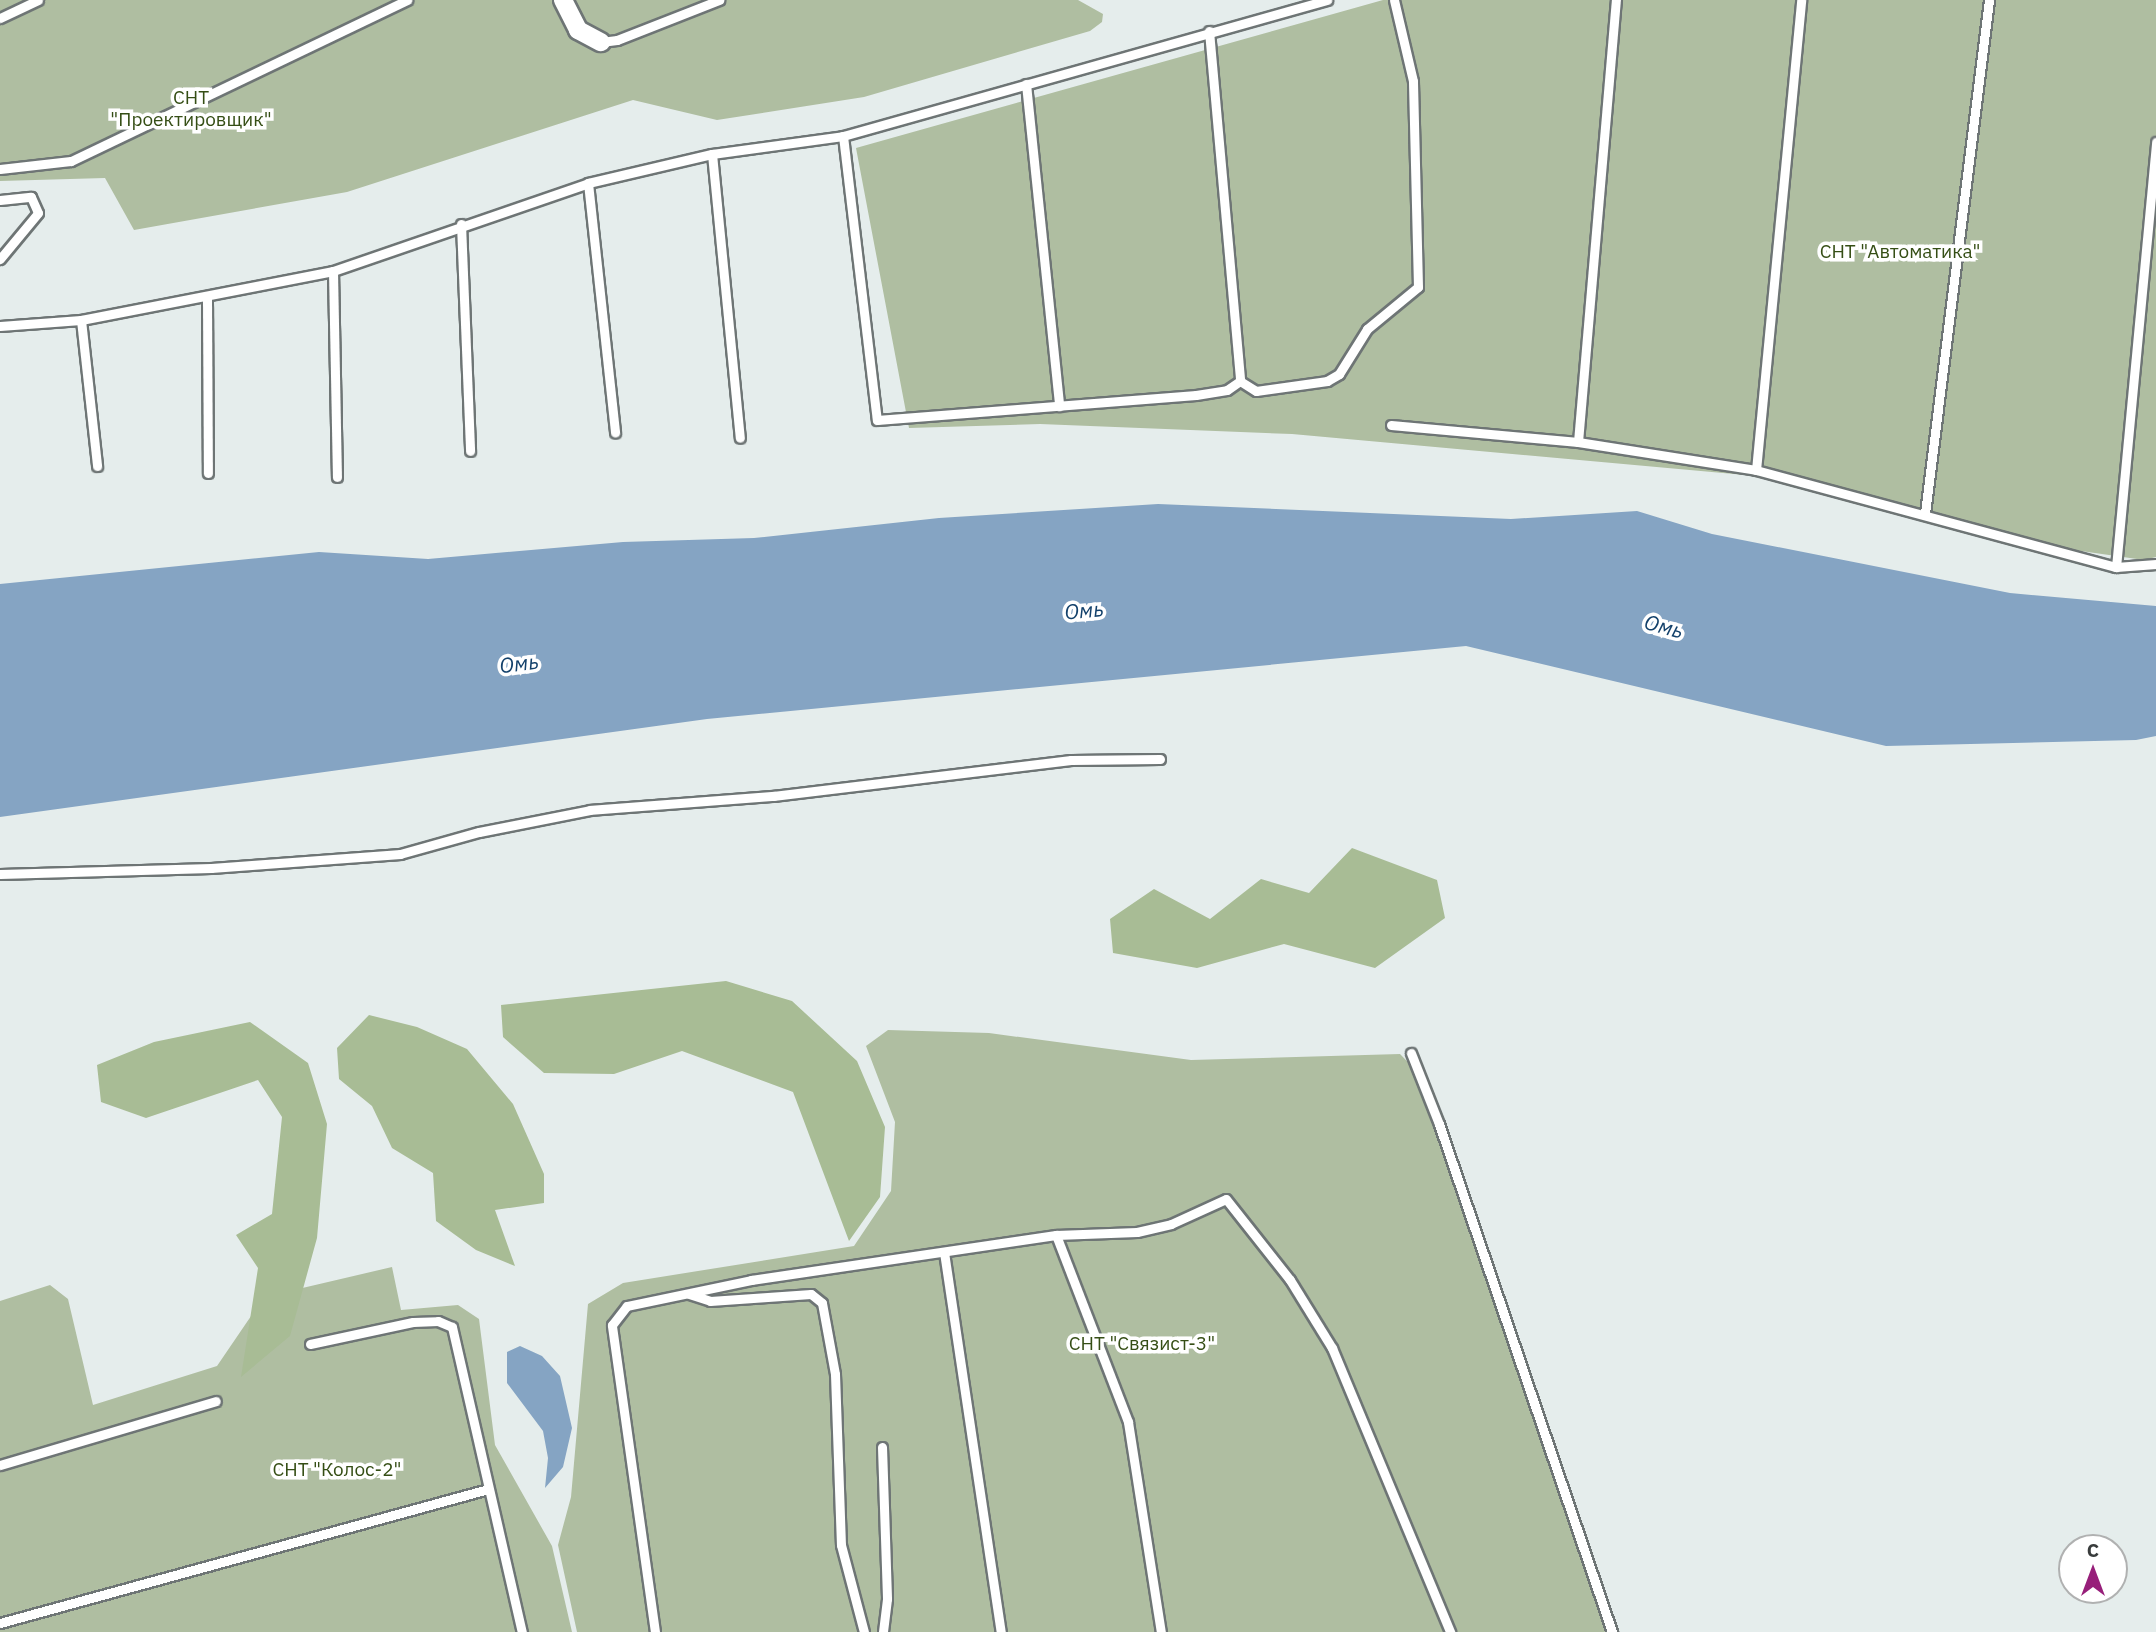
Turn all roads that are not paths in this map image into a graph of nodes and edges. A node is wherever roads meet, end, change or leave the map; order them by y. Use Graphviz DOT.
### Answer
graph roads {
  1 [pos="38,0"];
  2 [pos="407,0"];
  3 [pos="563,0"];
  4 [pos="719,0"];
  5 [pos="1327,0"];
  6 [pos="1394,0"];
  7 [pos="1616,0"];
  8 [pos="1801,0"];
  9 [pos="1989,0"];
  10 [pos="0,18"];
  11 [pos="1209,31"];
  12 [pos="601,42"];
  13 [pos="1026,84"];
  14 [pos="843,136"];
  15 [pos="2156,142"];
  16 [pos="712,154"];
  17 [pos="0,169"];
  18 [pos="588,183"];
  19 [pos="0,200"];
  20 [pos="461,223"];
  21 [pos="0,260"];
  22 [pos="332,271"];
  23 [pos="207,299"];
  24 [pos="81,320"];
  25 [pos="0,326"];
  26 [pos="1240,381"];
  27 [pos="1059,406"];
  28 [pos="1391,425"];
  29 [pos="615,433"];
  30 [pos="740,438"];
  31 [pos="1578,442"];
  32 [pos="470,451"];
  33 [pos="97,466"];
  34 [pos="1756,470"];
  35 [pos="208,473"];
  36 [pos="337,477"];
  37 [pos="1925,513"];
  38 [pos="2156,564"];
  39 [pos="2116,567"];
  40 [pos="1160,759"];
  41 [pos="0,874"];
  42 [pos="1410,1053"];
  43 [pos="1056,1235"];
  44 [pos="944,1252"];
  45 [pos="687,1294"];
  46 [pos="310,1344"];
  47 [pos="216,1401"];
  48 [pos="882,1447"];
  49 [pos="0,1465"];
  50 [pos="488,1489"];
  51 [pos="0,1623"];
  52 [pos="522,1632"];
  53 [pos="654,1632"];
  54 [pos="863,1632"];
  55 [pos="883,1632"];
  56 [pos="1001,1632"];
  57 [pos="1161,1632"];
  58 [pos="1450,1632"];
  59 [pos="1612,1632"];
  1 -- 10 [label="lane"];
  2 -- 17 [label="lane"];
  3 -- 12 [label="street"];
  4 -- 12 [label="lane"];
  5 -- 11 [label="lane"];
  6 -- 26 [label="lane"];
  7 -- 31 [label="lane"];
  8 -- 34 [label="lane"];
  9 -- 37 [label="lane"];
  11 -- 13 [label="lane"];
  11 -- 26 [label="lane"];
  13 -- 14 [label="lane"];
  13 -- 27 [label="lane"];
  14 -- 16 [label="lane"];
  14 -- 27 [label="lane"];
  15 -- 39 [label="lane"];
  16 -- 18 [label="lane"];
  16 -- 30 [label="lane"];
  18 -- 20 [label="lane"];
  18 -- 29 [label="lane"];
  19 -- 21 [label="lane"];
  20 -- 22 [label="lane"];
  20 -- 32 [label="lane"];
  22 -- 23 [label="lane"];
  22 -- 36 [label="lane"];
  23 -- 24 [label="lane"];
  23 -- 35 [label="lane"];
  24 -- 25 [label="lane"];
  24 -- 33 [label="lane"];
  26 -- 27 [label="lane"];
  28 -- 31 [label="lane"];
  31 -- 34 [label="lane"];
  34 -- 37 [label="lane"];
  37 -- 39 [label="lane"];
  38 -- 39 [label="lane"];
  40 -- 41 [label="lane"];
  42 -- 59 [label="lane"];
  43 -- 44 [label="lane"];
  43 -- 57 [label="lane"];
  43 -- 58 [label="lane"];
  44 -- 45 [label="lane"];
  44 -- 56 [label="lane"];
  45 -- 53 [label="lane"];
  45 -- 54 [label="lane"];
  46 -- 50 [label="lane"];
  47 -- 49 [label="lane"];
  48 -- 55 [label="lane"];
  50 -- 51 [label="lane"];
  50 -- 52 [label="lane"];
}
